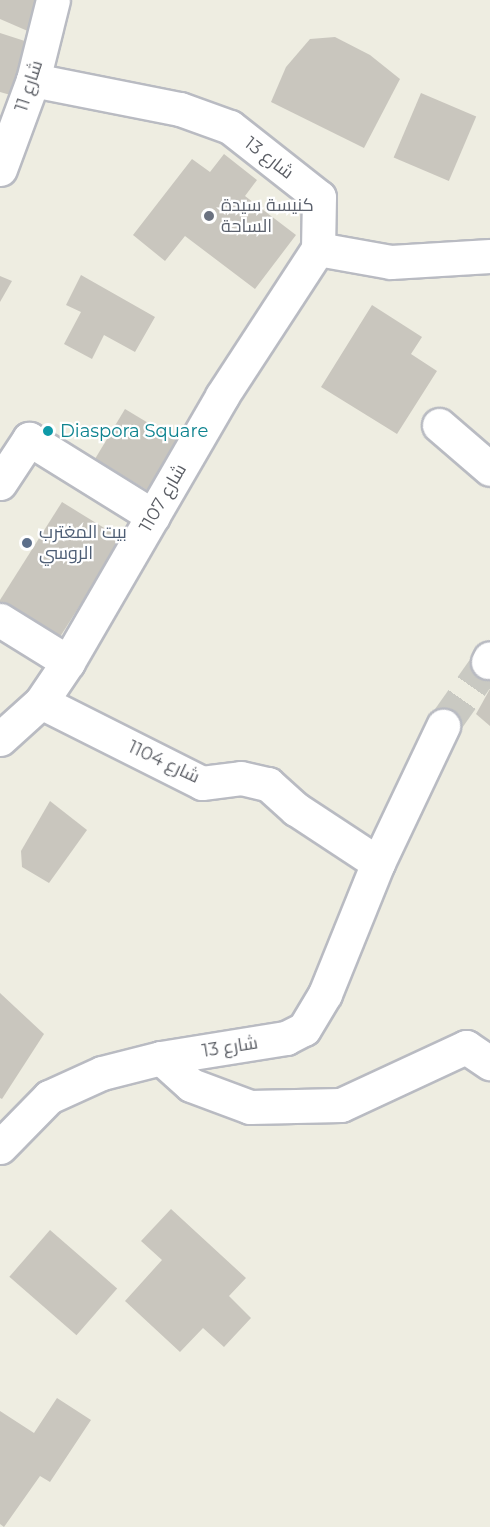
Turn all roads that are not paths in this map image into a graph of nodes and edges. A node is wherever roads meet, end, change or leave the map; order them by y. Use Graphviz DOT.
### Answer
graph roads {
  1 [pos="53,0"];
  2 [pos="33,80"];
  3 [pos="10,114"];
  4 [pos="0,170"];
  5 [pos="318,249"];
  6 [pos="490,256"];
  7 [pos="439,425"];
  8 [pos="490,470"];
  9 [pos="0,483"];
  10 [pos="153,516"];
  11 [pos="0,620"];
  12 [pos="68,662"];
  13 [pos="41,702"];
  14 [pos="443,726"];
  15 [pos="0,739"];
  16 [pos="378,863"];
  17 [pos="161,1058"];
  18 [pos="490,1063"];
  19 [pos="0,1147"];
  1 -- 2 [label="street, شارع 11"];
  2 -- 3 [label="street, شارع 11"];
  2 -- 5 [label="street, شارع 13"];
  3 -- 4 [label="street, شارع 11"];
  5 -- 6 [label="street"];
  5 -- 10 [label="street, شارع 1107"];
  7 -- 8 [label="street"];
  9 -- 10 [label="street"];
  10 -- 12 [label="street, شارع 1107"];
  11 -- 12 [label="street"];
  12 -- 13 [label="street, شارع 1107"];
  13 -- 15 [label="street, شارع 1107"];
  13 -- 16 [label="street, شارع 1104"];
  14 -- 16 [label="street, شارع 13"];
  16 -- 17 [label="street, شارع 13"];
  17 -- 18 [label="street"];
  17 -- 19 [label="street, شارع 13"];
}
